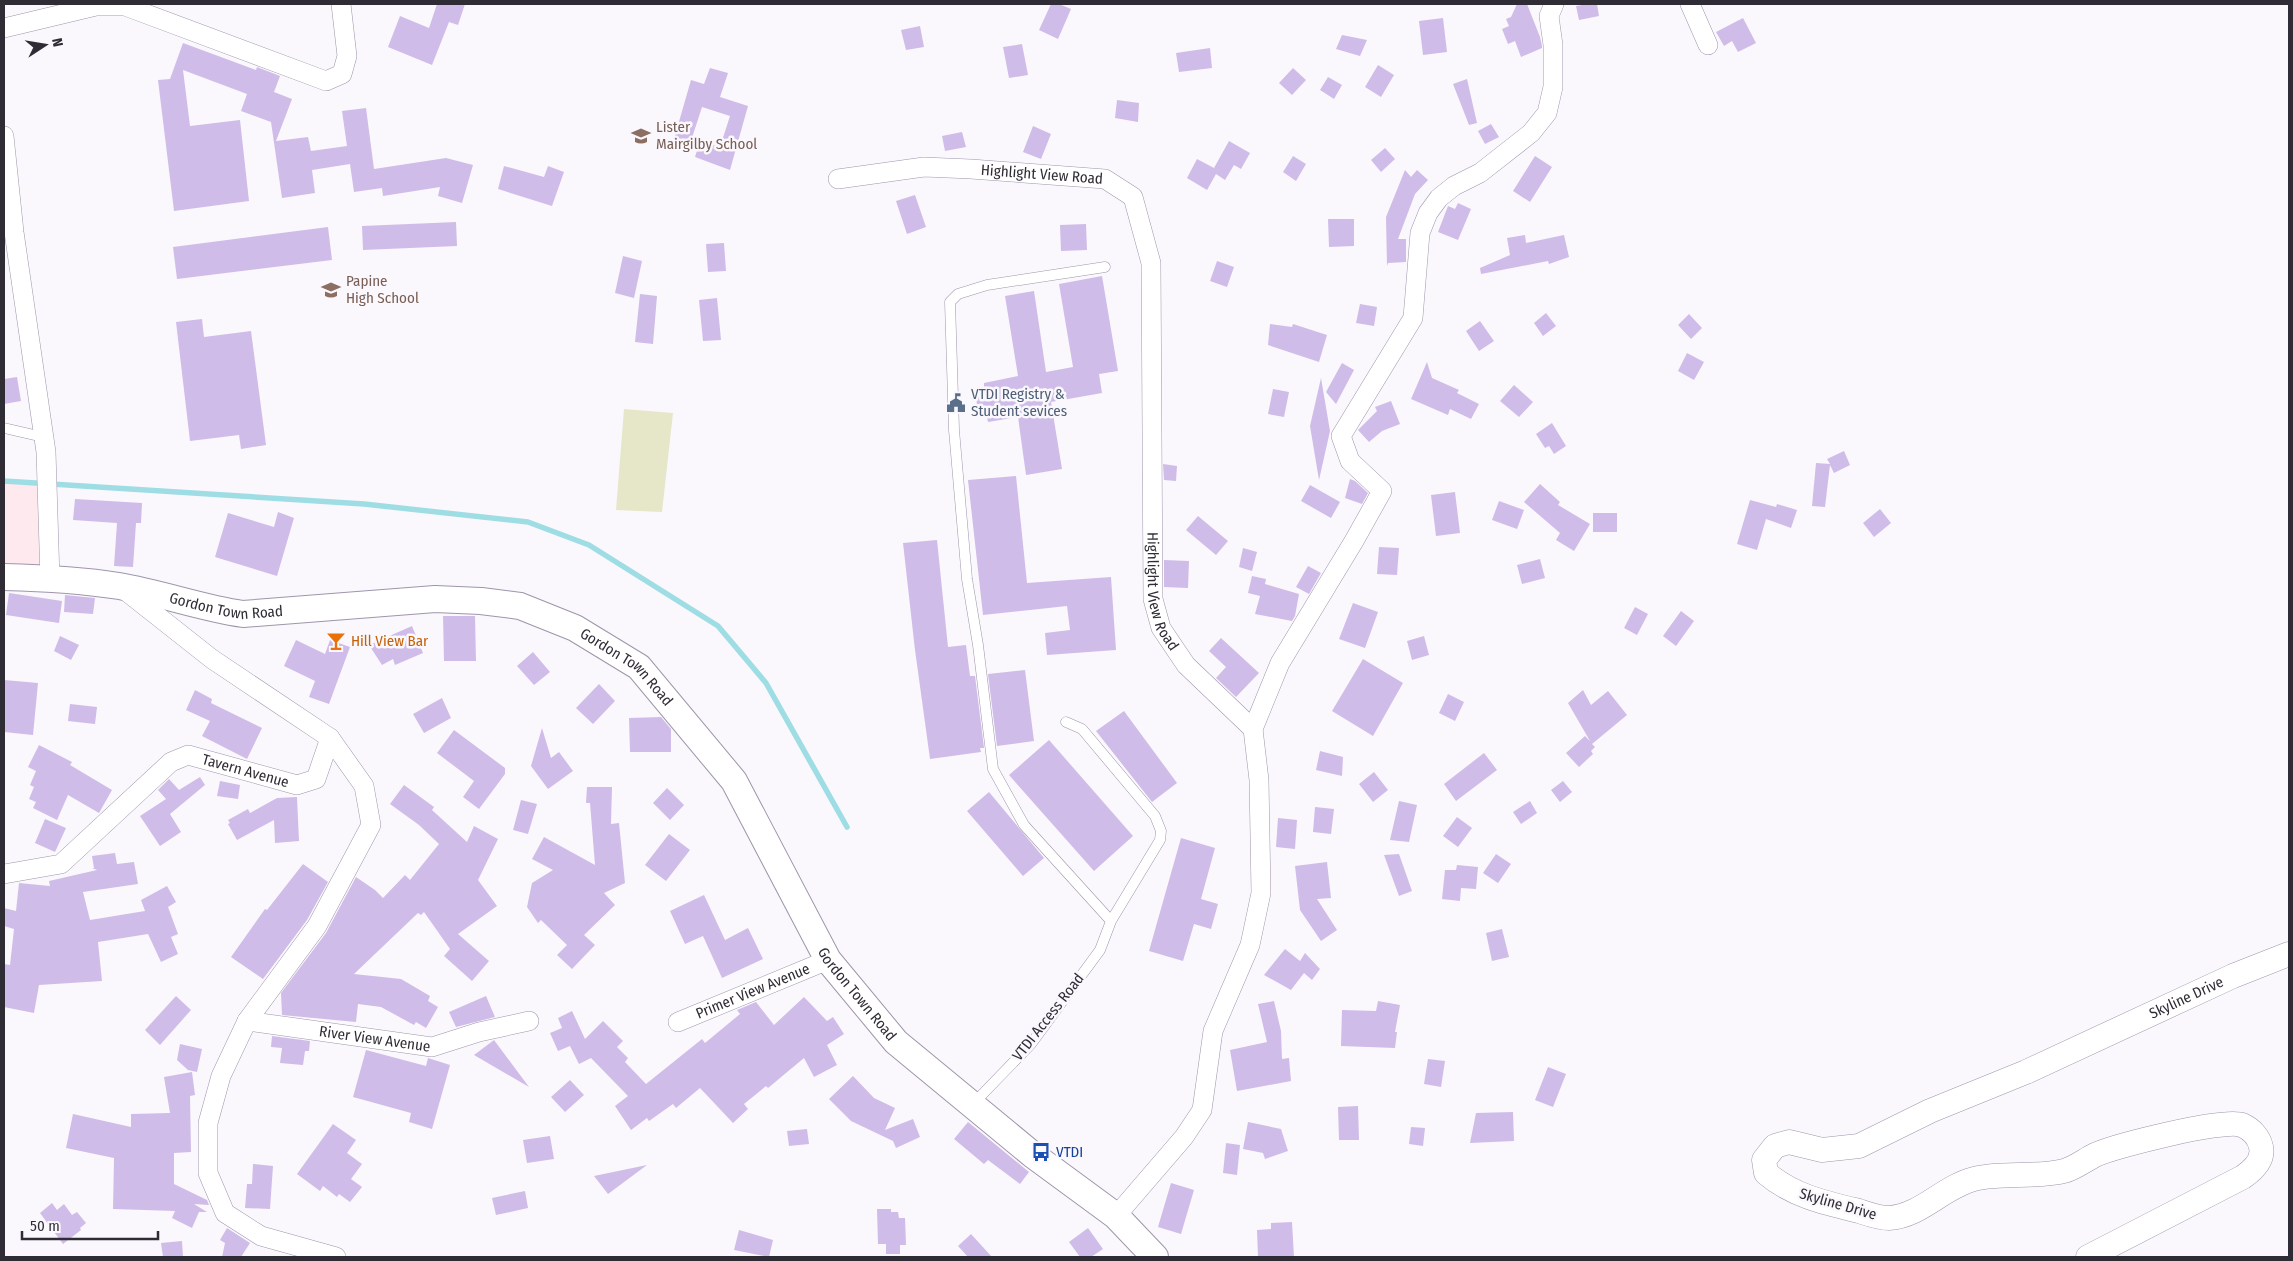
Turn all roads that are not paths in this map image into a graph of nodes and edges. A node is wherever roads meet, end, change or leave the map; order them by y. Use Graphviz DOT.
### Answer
graph roads {
  1 [pos="341,4"];
  2 [pos="1554,4"];
  3 [pos="1690,4"];
  4 [pos="4,28"];
  5 [pos="1708,45"];
  6 [pos="4,136"];
  7 [pos="838,179"];
  8 [pos="1105,267"];
  9 [pos="4,428"];
  10 [pos="44,444"];
  11 [pos="4,577"];
  12 [pos="50,579"];
  13 [pos="120,586"];
  14 [pos="1066,722"];
  15 [pos="1253,729"];
  16 [pos="330,738"];
  17 [pos="4,874"];
  18 [pos="1111,921"];
  19 [pos="2289,954"];
  20 [pos="828,960"];
  21 [pos="247,1021"];
  22 [pos="529,1021"];
  23 [pos="678,1022"];
  24 [pos="971,1105"];
  25 [pos="1116,1216"];
  26 [pos="336,1257"];
  27 [pos="1155,1257"];
  28 [pos="2088,1257"];
  1 -- 4 [label="street"];
  2 -- 15 [label="street"];
  3 -- 5 [label="street"];
  6 -- 10 [label="street"];
  7 -- 15 [label="street, Highlight View Road"];
  8 -- 18 [label="lane"];
  9 -- 10 [label="lane"];
  10 -- 12 [label="street"];
  11 -- 12 [label="main road, Gordon Town Road"];
  12 -- 13 [label="main road, Gordon Town Road"];
  13 -- 16 [label="street"];
  13 -- 20 [label="main road, Gordon Town Road"];
  14 -- 18 [label="lane, VTDI Access Road"];
  15 -- 25 [label="street"];
  16 -- 17 [label="street, Tavern Avenue"];
  16 -- 21 [label="street"];
  18 -- 24 [label="lane, VTDI Access Road"];
  19 -- 28 [label="street, Skyline Drive"];
  20 -- 23 [label="street, Primer View Avenue"];
  20 -- 24 [label="main road, Gordon Town Road"];
  21 -- 22 [label="street, River View Avenue"];
  21 -- 26 [label="street"];
  24 -- 25 [label="main road, Gordon Town Road"];
  25 -- 27 [label="main road, Gordon Town Road"];
}
